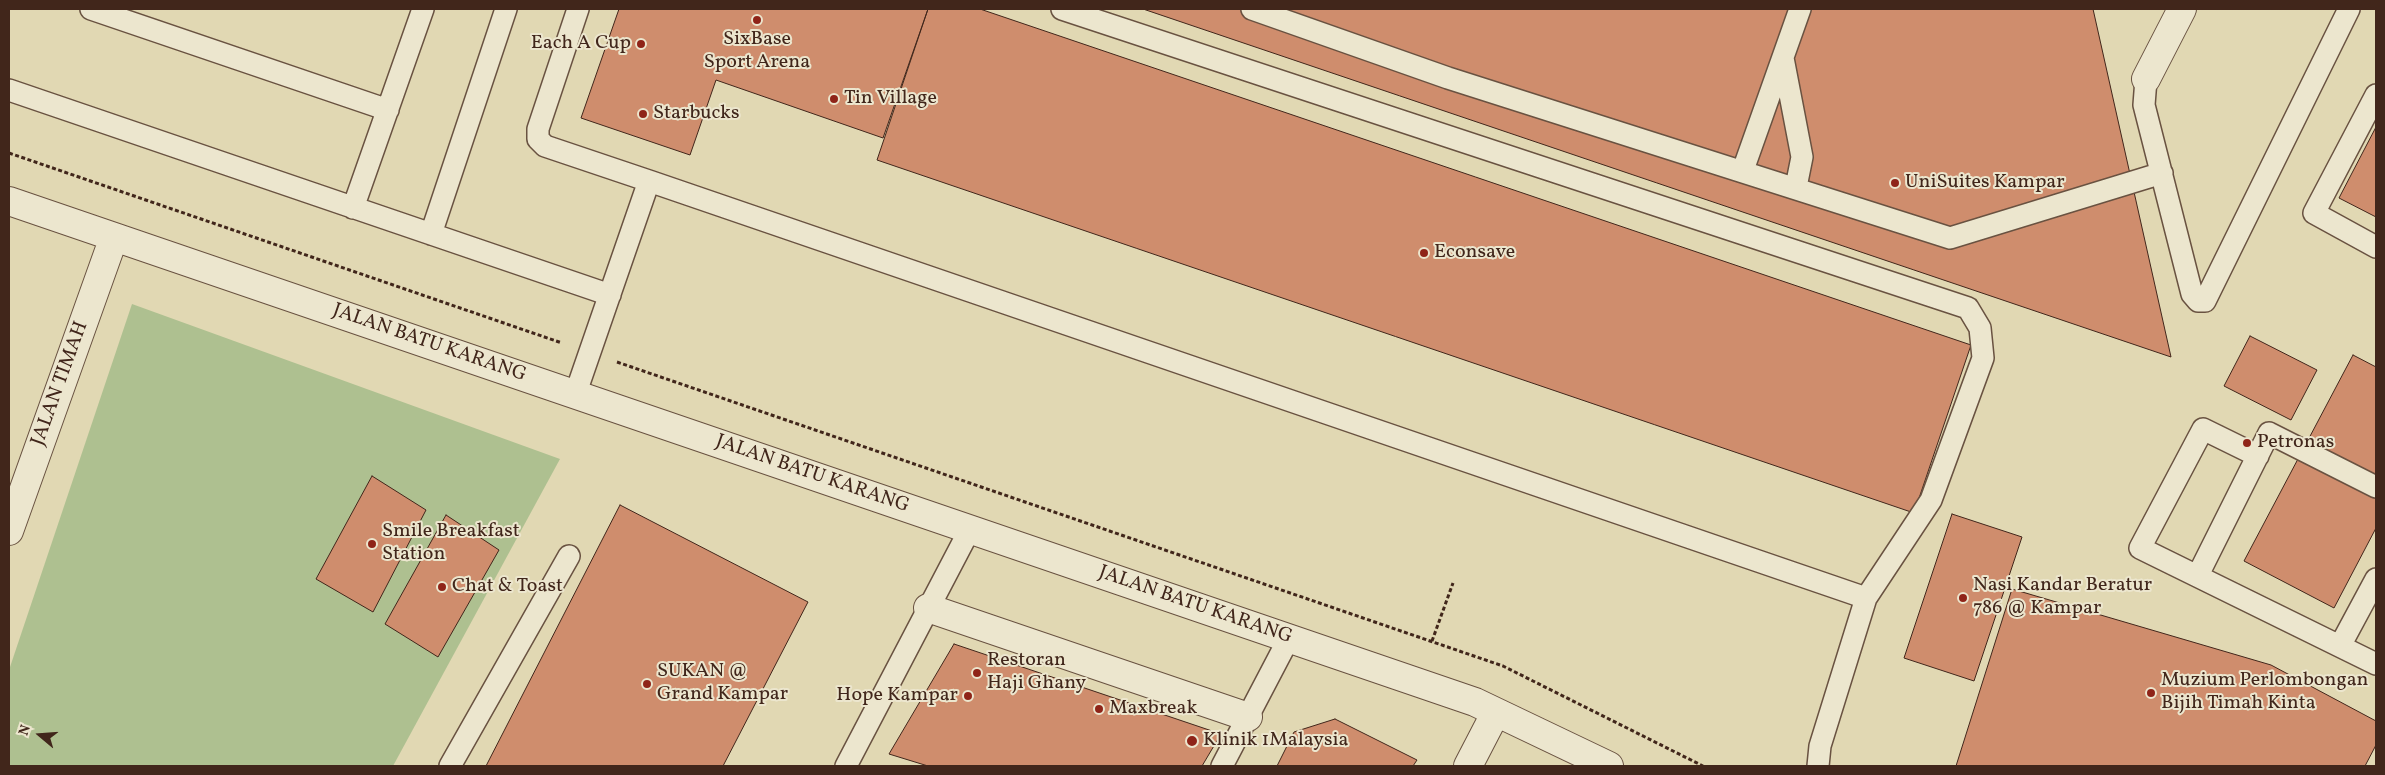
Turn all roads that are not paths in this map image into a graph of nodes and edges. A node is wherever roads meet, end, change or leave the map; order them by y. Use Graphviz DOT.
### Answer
graph roads {
  1 [pos="91,9"];
  2 [pos="423,9"];
  3 [pos="506,9"];
  4 [pos="578,9"];
  5 [pos="1062,9"];
  6 [pos="1252,9"];
  7 [pos="1800,9"];
  8 [pos="2182,9"];
  9 [pos="2349,9"];
  10 [pos="1783,58"];
  11 [pos="2146,79"];
  12 [pos="9,90"];
  13 [pos="2376,95"];
  14 [pos="388,110"];
  15 [pos="1743,170"];
  16 [pos="2162,173"];
  17 [pos="649,181"];
  18 [pos="1796,188"];
  19 [pos="9,201"];
  20 [pos="353,208"];
  21 [pos="431,234"];
  22 [pos="114,237"];
  23 [pos="2376,248"];
  24 [pos="610,295"];
  25 [pos="575,395"];
  26 [pos="2258,456"];
  27 [pos="2376,486"];
  28 [pos="970,529"];
  29 [pos="9,531"];
  30 [pos="569,556"];
  31 [pos="2198,575"];
  32 [pos="2376,579"];
  33 [pos="1866,598"];
  34 [pos="928,608"];
  35 [pos="1289,638"];
  36 [pos="2340,646"];
  37 [pos="2376,664"];
  38 [pos="1496,712"];
  39 [pos="1248,717"];
  40 [pos="450,766"];
  41 [pos="846,766"];
  42 [pos="1222,766"];
  43 [pos="1468,766"];
  44 [pos="1609,766"];
  45 [pos="1818,766"];
  1 -- 14 [label="lane"];
  2 -- 14 [label="lane"];
  3 -- 21 [label="lane"];
  4 -- 17 [label="lane"];
  5 -- 33 [label="lane"];
  6 -- 15 [label="lane"];
  7 -- 10 [label="lane"];
  8 -- 11 [label="street"];
  9 -- 16 [label="lane"];
  10 -- 15 [label="lane"];
  10 -- 18 [label="lane"];
  11 -- 16 [label="lane"];
  12 -- 20 [label="lane"];
  13 -- 23 [label="lane"];
  14 -- 20 [label="lane"];
  15 -- 18 [label="lane"];
  16 -- 18 [label="lane"];
  17 -- 24 [label="lane"];
  17 -- 33 [label="lane"];
  19 -- 22 [label="street, JALAN BATU KARANG"];
  20 -- 21 [label="lane"];
  21 -- 24 [label="lane"];
  22 -- 25 [label="street, JALAN BATU KARANG"];
  22 -- 29 [label="street, JALAN TIMAH"];
  24 -- 25 [label="lane"];
  25 -- 28 [label="street, JALAN BATU KARANG"];
  26 -- 27 [label="lane"];
  26 -- 31 [label="lane"];
  26 -- 31 [label="lane"];
  28 -- 34 [label="lane"];
  28 -- 35 [label="street, JALAN BATU KARANG"];
  30 -- 40 [label="lane"];
  31 -- 36 [label="lane"];
  32 -- 36 [label="lane"];
  33 -- 45 [label="lane"];
  34 -- 39 [label="street"];
  34 -- 41 [label="lane"];
  35 -- 38 [label="street, JALAN BATU KARANG"];
  35 -- 39 [label="lane"];
  36 -- 37 [label="lane"];
  38 -- 43 [label="street"];
  38 -- 44 [label="street, JALAN BATU KARANG"];
  39 -- 42 [label="lane"];
}
